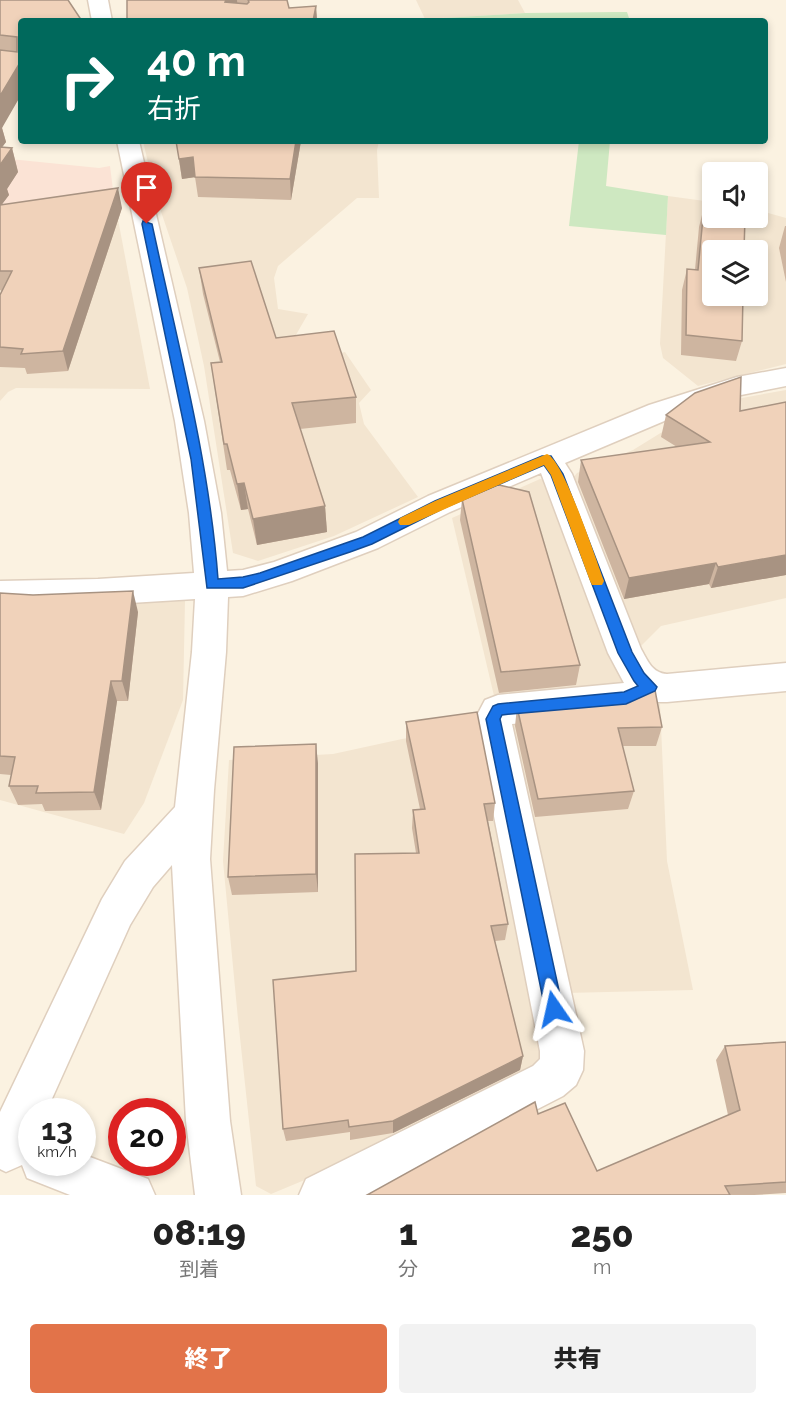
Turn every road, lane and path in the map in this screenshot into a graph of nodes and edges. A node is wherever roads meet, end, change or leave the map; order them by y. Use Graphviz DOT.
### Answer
graph roads {
  1 [pos="98,0"];
  2 [pos="101,18"];
  3 [pos="129,144"];
  4 [pos="786,377"];
  5 [pos="547,459"];
  6 [pos="212,584"];
  7 [pos="0,594"];
  8 [pos="786,677"];
  9 [pos="650,687"];
  10 [pos="191,816"];
  11 [pos="42,1098"];
  12 [pos="80,1176"];
  13 [pos="132,1195"];
  14 [pos="218,1195"];
  15 [pos="322,1195"];
  1 -- 2 [label="street"];
  3 -- 6 [label="street"];
  4 -- 5 [label="street"];
  5 -- 6 [label="street"];
  5 -- 9 [label="street"];
  6 -- 7 [label="street"];
  6 -- 10 [label="street"];
  8 -- 9 [label="street"];
  9 -- 15 [label="street"];
  10 -- 11 [label="street"];
  10 -- 14 [label="street"];
  12 -- 13 [label="street"];
}
